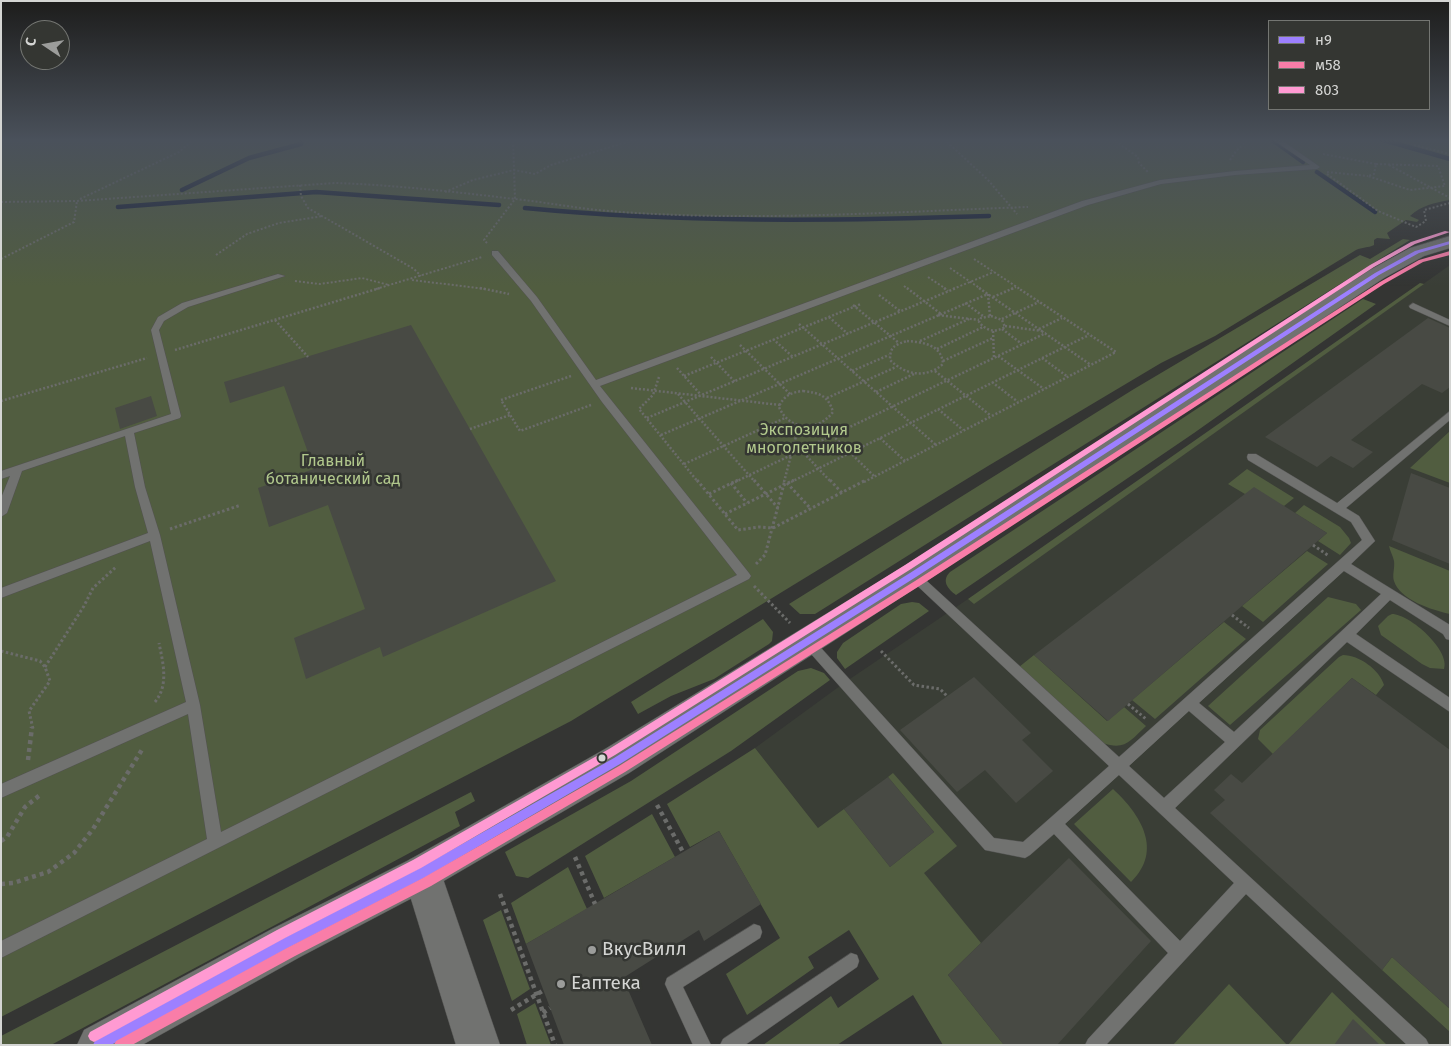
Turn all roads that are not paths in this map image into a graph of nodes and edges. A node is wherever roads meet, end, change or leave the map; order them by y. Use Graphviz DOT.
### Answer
graph roads {
  1 [pos="1139,188"];
  2 [pos="1450,242"];
  3 [pos="495,253"];
  4 [pos="281,276"];
  5 [pos="1414,306"];
  6 [pos="1450,322"];
  7 [pos="595,384"];
  8 [pos="1450,414"];
  9 [pos="130,431"];
  10 [pos="1252,457"];
  11 [pos="18,469"];
  12 [pos="1,475"];
  13 [pos="1338,509"];
  14 [pos="1,513"];
  15 [pos="154,535"];
  16 [pos="1344,565"];
  17 [pos="913,575"];
  18 [pos="1,594"];
  19 [pos="1390,594"];
  20 [pos="1449,632"];
  21 [pos="1346,634"];
  22 [pos="808,642"];
  23 [pos="1189,703"];
  24 [pos="193,705"];
  25 [pos="1450,706"];
  26 [pos="1234,741"];
  27 [pos="1119,766"];
  28 [pos="1,791"];
  29 [pos="1165,808"];
  30 [pos="1054,824"];
  31 [pos="215,842"];
  32 [pos="422,873"];
  33 [pos="1245,883"];
  34 [pos="754,932"];
  35 [pos="1,950"];
  36 [pos="1180,952"];
  37 [pos="851,961"];
  38 [pos="99,1045"];
  39 [pos="478,1045"];
  40 [pos="702,1045"];
  41 [pos="729,1045"];
  42 [pos="1094,1045"];
  43 [pos="1420,1045"];
  1 -- 7 [label="lane"];
  2 -- 17 [label="main road"];
  3 -- 7 [label="lane"];
  4 -- 9 [label="lane"];
  5 -- 6 [label="lane"];
  7 -- 31 [label="lane"];
  8 -- 13 [label="lane"];
  9 -- 11 [label="lane"];
  9 -- 15 [label="lane"];
  10 -- 13 [label="lane"];
  11 -- 12 [label="lane"];
  11 -- 14 [label="lane"];
  13 -- 16 [label="lane"];
  15 -- 18 [label="lane"];
  15 -- 24 [label="lane"];
  16 -- 19 [label="lane"];
  16 -- 23 [label="lane"];
  17 -- 22 [label="main road"];
  17 -- 27 [label="lane"];
  19 -- 20 [label="lane"];
  19 -- 21 [label="lane"];
  21 -- 25 [label="lane"];
  21 -- 26 [label="lane"];
  22 -- 30 [label="lane"];
  22 -- 32 [label="main road"];
  23 -- 26 [label="lane"];
  23 -- 27 [label="lane"];
  24 -- 28 [label="lane"];
  24 -- 31 [label="lane"];
  26 -- 29 [label="lane"];
  27 -- 29 [label="lane"];
  27 -- 30 [label="lane"];
  29 -- 33 [label="lane"];
  30 -- 36 [label="lane"];
  31 -- 35 [label="lane"];
  32 -- 38 [label="main road"];
  32 -- 39 [label="main road"];
  33 -- 36 [label="lane"];
  33 -- 43 [label="lane"];
  34 -- 40 [label="lane"];
  36 -- 42 [label="lane"];
  37 -- 41 [label="lane"];
}
